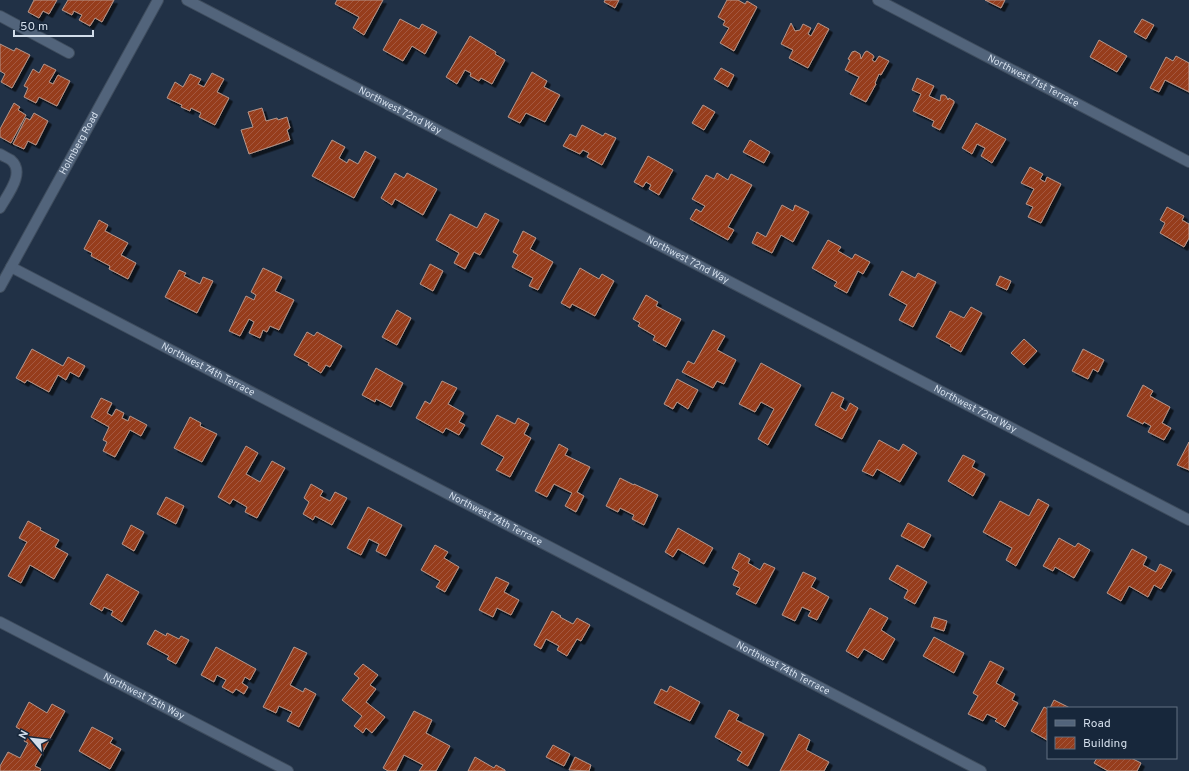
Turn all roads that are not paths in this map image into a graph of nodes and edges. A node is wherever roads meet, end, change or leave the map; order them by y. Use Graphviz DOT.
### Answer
graph roads {
  1 [pos="158,0"];
  2 [pos="187,0"];
  3 [pos="878,0"];
  4 [pos="0,16"];
  5 [pos="69,53"];
  6 [pos="0,154"];
  7 [pos="1189,162"];
  8 [pos="0,208"];
  9 [pos="11,267"];
  10 [pos="0,287"];
  11 [pos="1189,520"];
  12 [pos="0,622"];
  13 [pos="288,771"];
  14 [pos="981,771"];
  1 -- 9 [label="street, Holmberg Road"];
  2 -- 11 [label="street, Northwest 72nd Way"];
  3 -- 7 [label="street, Northwest 71st Terrace"];
  4 -- 5 [label="street"];
  6 -- 8 [label="street"];
  9 -- 10 [label="street, Holmberg Road"];
  9 -- 14 [label="street, Northwest 74th Terrace"];
  12 -- 13 [label="street, Northwest 75th Way"];
}
